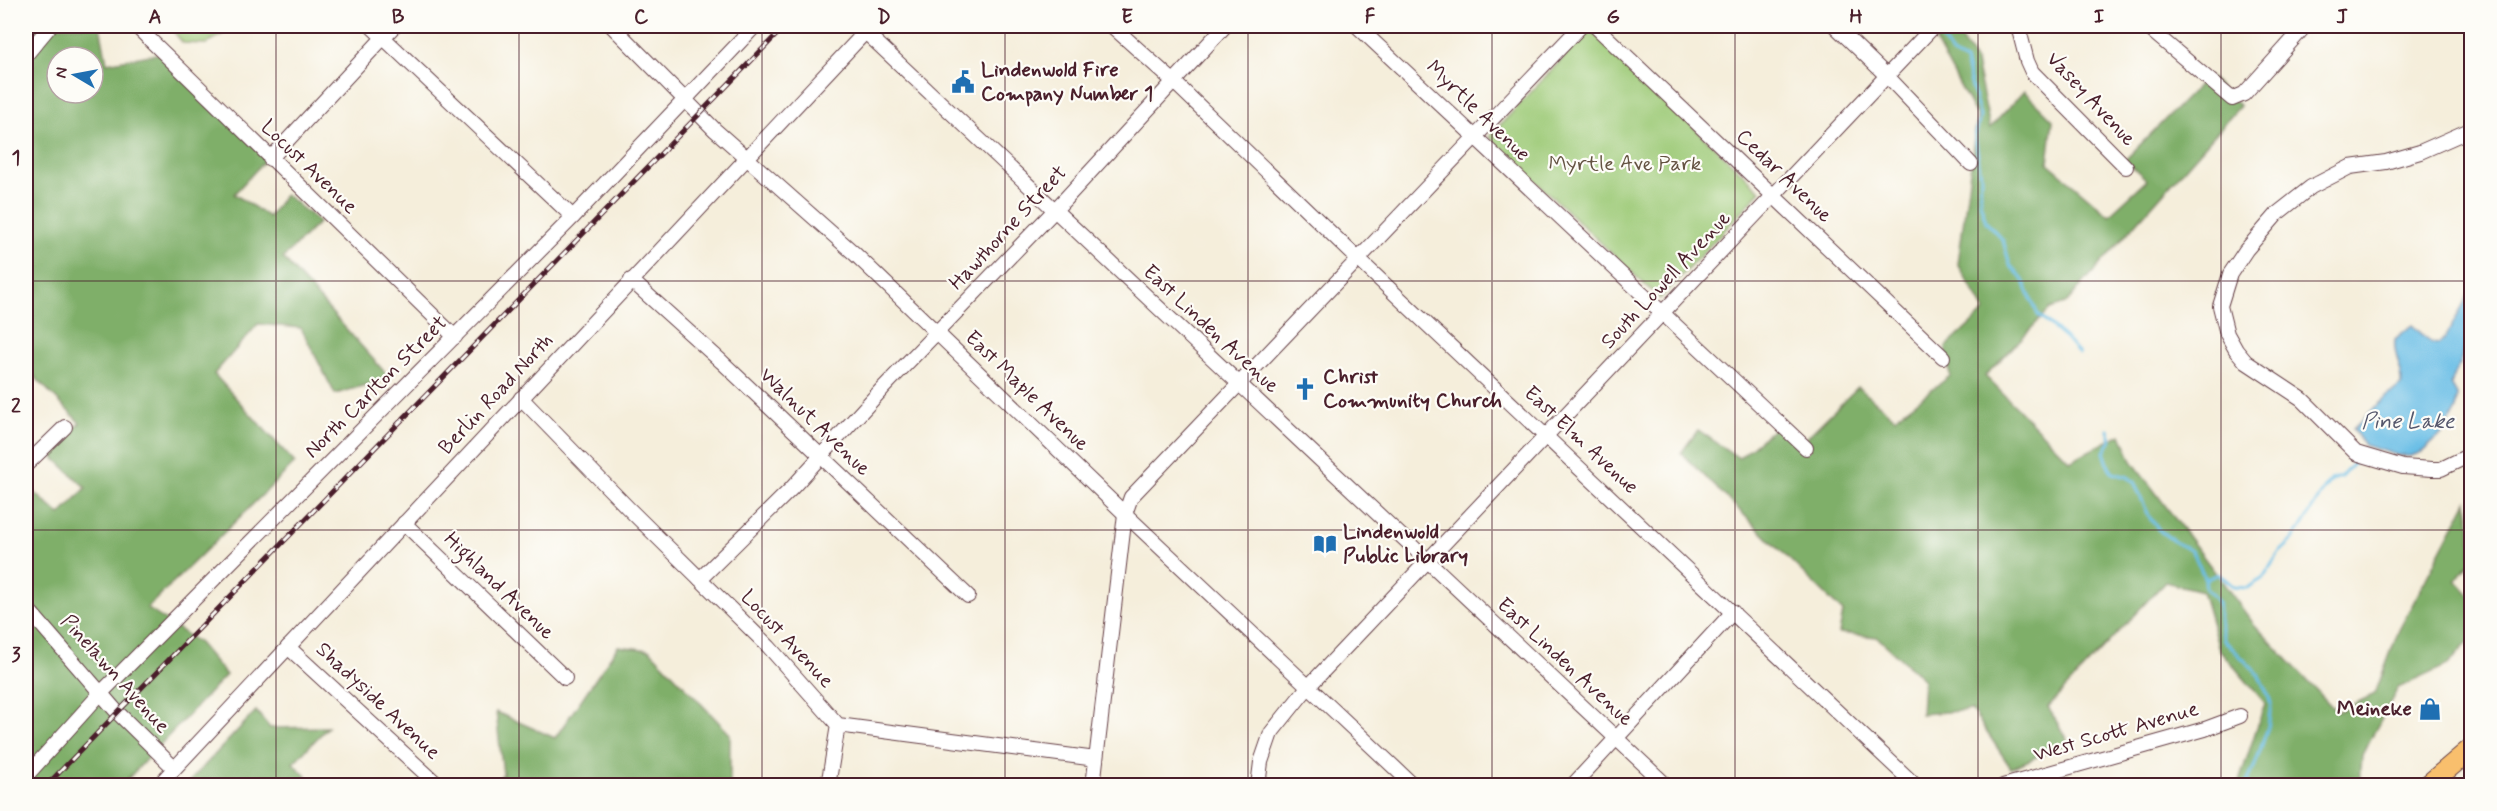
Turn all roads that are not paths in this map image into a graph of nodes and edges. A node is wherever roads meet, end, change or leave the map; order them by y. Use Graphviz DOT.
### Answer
graph roads {
  1 [pos="50,26"];
  2 [pos="136,26"];
  3 [pos="371,26"];
  4 [pos="394,26"];
  5 [pos="612,26"];
  6 [pos="755,26"];
  7 [pos="1112,26"];
  8 [pos="1225,26"];
  9 [pos="1357,26"];
  10 [pos="1581,26"];
  11 [pos="1595,26"];
  12 [pos="1835,26"];
  13 [pos="1934,26"];
  14 [pos="2018,26"];
  15 [pos="2146,26"];
  16 [pos="2305,26"];
  17 [pos="865,28"];
  18 [pos="383,37"];
  19 [pos="26,55"];
  20 [pos="1887,76"];
  21 [pos="1173,81"];
  22 [pos="684,99"];
  23 [pos="2472,129"];
  24 [pos="1476,137"];
  25 [pos="746,158"];
  26 [pos="270,159"];
  27 [pos="1971,164"];
  28 [pos="2126,166"];
  29 [pos="1774,196"];
  30 [pos="1055,210"];
  31 [pos="573,217"];
  32 [pos="1359,260"];
  33 [pos="631,280"];
  34 [pos="1663,313"];
  35 [pos="938,333"];
  36 [pos="454,337"];
  37 [pos="1943,357"];
  38 [pos="1239,385"];
  39 [pos="521,398"];
  40 [pos="65,426"];
  41 [pos="1546,436"];
  42 [pos="1806,448"];
  43 [pos="2472,454"];
  44 [pos="821,457"];
  45 [pos="26,465"];
  46 [pos="1125,514"];
  47 [pos="404,523"];
  48 [pos="1427,561"];
  49 [pos="700,579"];
  50 [pos="968,596"];
  51 [pos="26,607"];
  52 [pos="1733,612"];
  53 [pos="288,647"];
  54 [pos="565,678"];
  55 [pos="1308,687"];
  56 [pos="100,694"];
  57 [pos="2240,716"];
  58 [pos="838,724"];
  59 [pos="1616,738"];
  60 [pos="2472,748"];
  61 [pos="1096,759"];
  62 [pos="174,768"];
  63 [pos="26,776"];
  64 [pos="2428,785"];
  65 [pos="158,786"];
  66 [pos="439,786"];
  67 [pos="828,786"];
  68 [pos="1093,786"];
  69 [pos="1258,786"];
  70 [pos="1414,786"];
  71 [pos="1572,786"];
  72 [pos="1667,786"];
  73 [pos="1916,786"];
  74 [pos="2003,786"];
  1 -- 19 [label="street"];
  2 -- 26 [label="street, Locust Avenue"];
  3 -- 18 [label="street"];
  4 -- 18 [label="street"];
  5 -- 22 [label="street, East Maple Avenue"];
  6 -- 22 [label="street, North Carlton Street"];
  7 -- 21 [label="street, East Elm Avenue"];
  8 -- 21 [label="street, Hawthorne Street"];
  9 -- 24 [label="street, Myrtle Avenue"];
  10 -- 24 [label="street"];
  11 -- 29 [label="street, Cedar Avenue"];
  12 -- 20 [label="street"];
  13 -- 20 [label="street, South Lowell Avenue"];
  14 -- 28 [label="street, Vasey Avenue"];
  15 -- 16 [label="street"];
  17 -- 25 [label="street, Berlin Road North"];
  17 -- 30 [label="street, East Linden Avenue"];
  18 -- 26 [label="street"];
  18 -- 31 [label="street"];
  20 -- 27 [label="street"];
  20 -- 29 [label="street, South Lowell Avenue"];
  21 -- 30 [label="street, Hawthorne Street"];
  21 -- 32 [label="street, East Elm Avenue"];
  22 -- 25 [label="street, East Maple Avenue"];
  22 -- 31 [label="street, North Carlton Street"];
  23 -- 43 [label="street"];
  24 -- 32 [label="street"];
  24 -- 34 [label="street, Myrtle Avenue"];
  25 -- 33 [label="street, Berlin Road North"];
  25 -- 35 [label="street, East Maple Avenue"];
  26 -- 36 [label="street, Locust Avenue"];
  29 -- 34 [label="street, South Lowell Avenue"];
  29 -- 37 [label="street, Cedar Avenue"];
  30 -- 35 [label="street, Hawthorne Street"];
  30 -- 38 [label="street, East Linden Avenue"];
  31 -- 36 [label="street, North Carlton Street"];
  32 -- 38 [label="street"];
  32 -- 41 [label="street, East Elm Avenue"];
  33 -- 39 [label="street, Berlin Road North"];
  33 -- 44 [label="street, Walnut Avenue"];
  34 -- 41 [label="street, South Lowell Avenue"];
  34 -- 42 [label="street, Myrtle Avenue"];
  35 -- 44 [label="street, Hawthorne Street"];
  35 -- 46 [label="street, East Maple Avenue"];
  36 -- 56 [label="street, North Carlton Street"];
  38 -- 46 [label="street"];
  38 -- 48 [label="street, East Linden Avenue"];
  39 -- 47 [label="street, Berlin Road North"];
  39 -- 49 [label="street, Locust Avenue"];
  40 -- 45 [label="street"];
  41 -- 48 [label="street, South Lowell Avenue"];
  41 -- 52 [label="street, East Elm Avenue"];
  44 -- 49 [label="street, Hawthorne Street"];
  44 -- 50 [label="street, Walnut Avenue"];
  46 -- 55 [label="street, East Maple Avenue"];
  46 -- 61 [label="street"];
  47 -- 53 [label="street, Berlin Road North"];
  47 -- 54 [label="street, Highland Avenue"];
  48 -- 55 [label="street, South Lowell Avenue"];
  48 -- 59 [label="street, East Linden Avenue"];
  49 -- 58 [label="street, Locust Avenue"];
  51 -- 56 [label="street, Pinelawn Avenue"];
  52 -- 59 [label="street"];
  52 -- 73 [label="street, East Elm Avenue"];
  53 -- 62 [label="street, Berlin Road North"];
  53 -- 66 [label="street, Shadyside Avenue"];
  55 -- 69 [label="street, South Lowell Avenue"];
  55 -- 70 [label="street, East Maple Avenue"];
  56 -- 62 [label="street, Pinelawn Avenue"];
  56 -- 63 [label="street, North Carlton Street"];
  57 -- 74 [label="street, West Scott Avenue"];
  58 -- 61 [label="street"];
  58 -- 67 [label="street"];
  59 -- 71 [label="street"];
  59 -- 72 [label="street, East Linden Avenue"];
  60 -- 64 [label="highway"];
  61 -- 68 [label="street"];
  62 -- 65 [label="street, Berlin Road North"];
}
